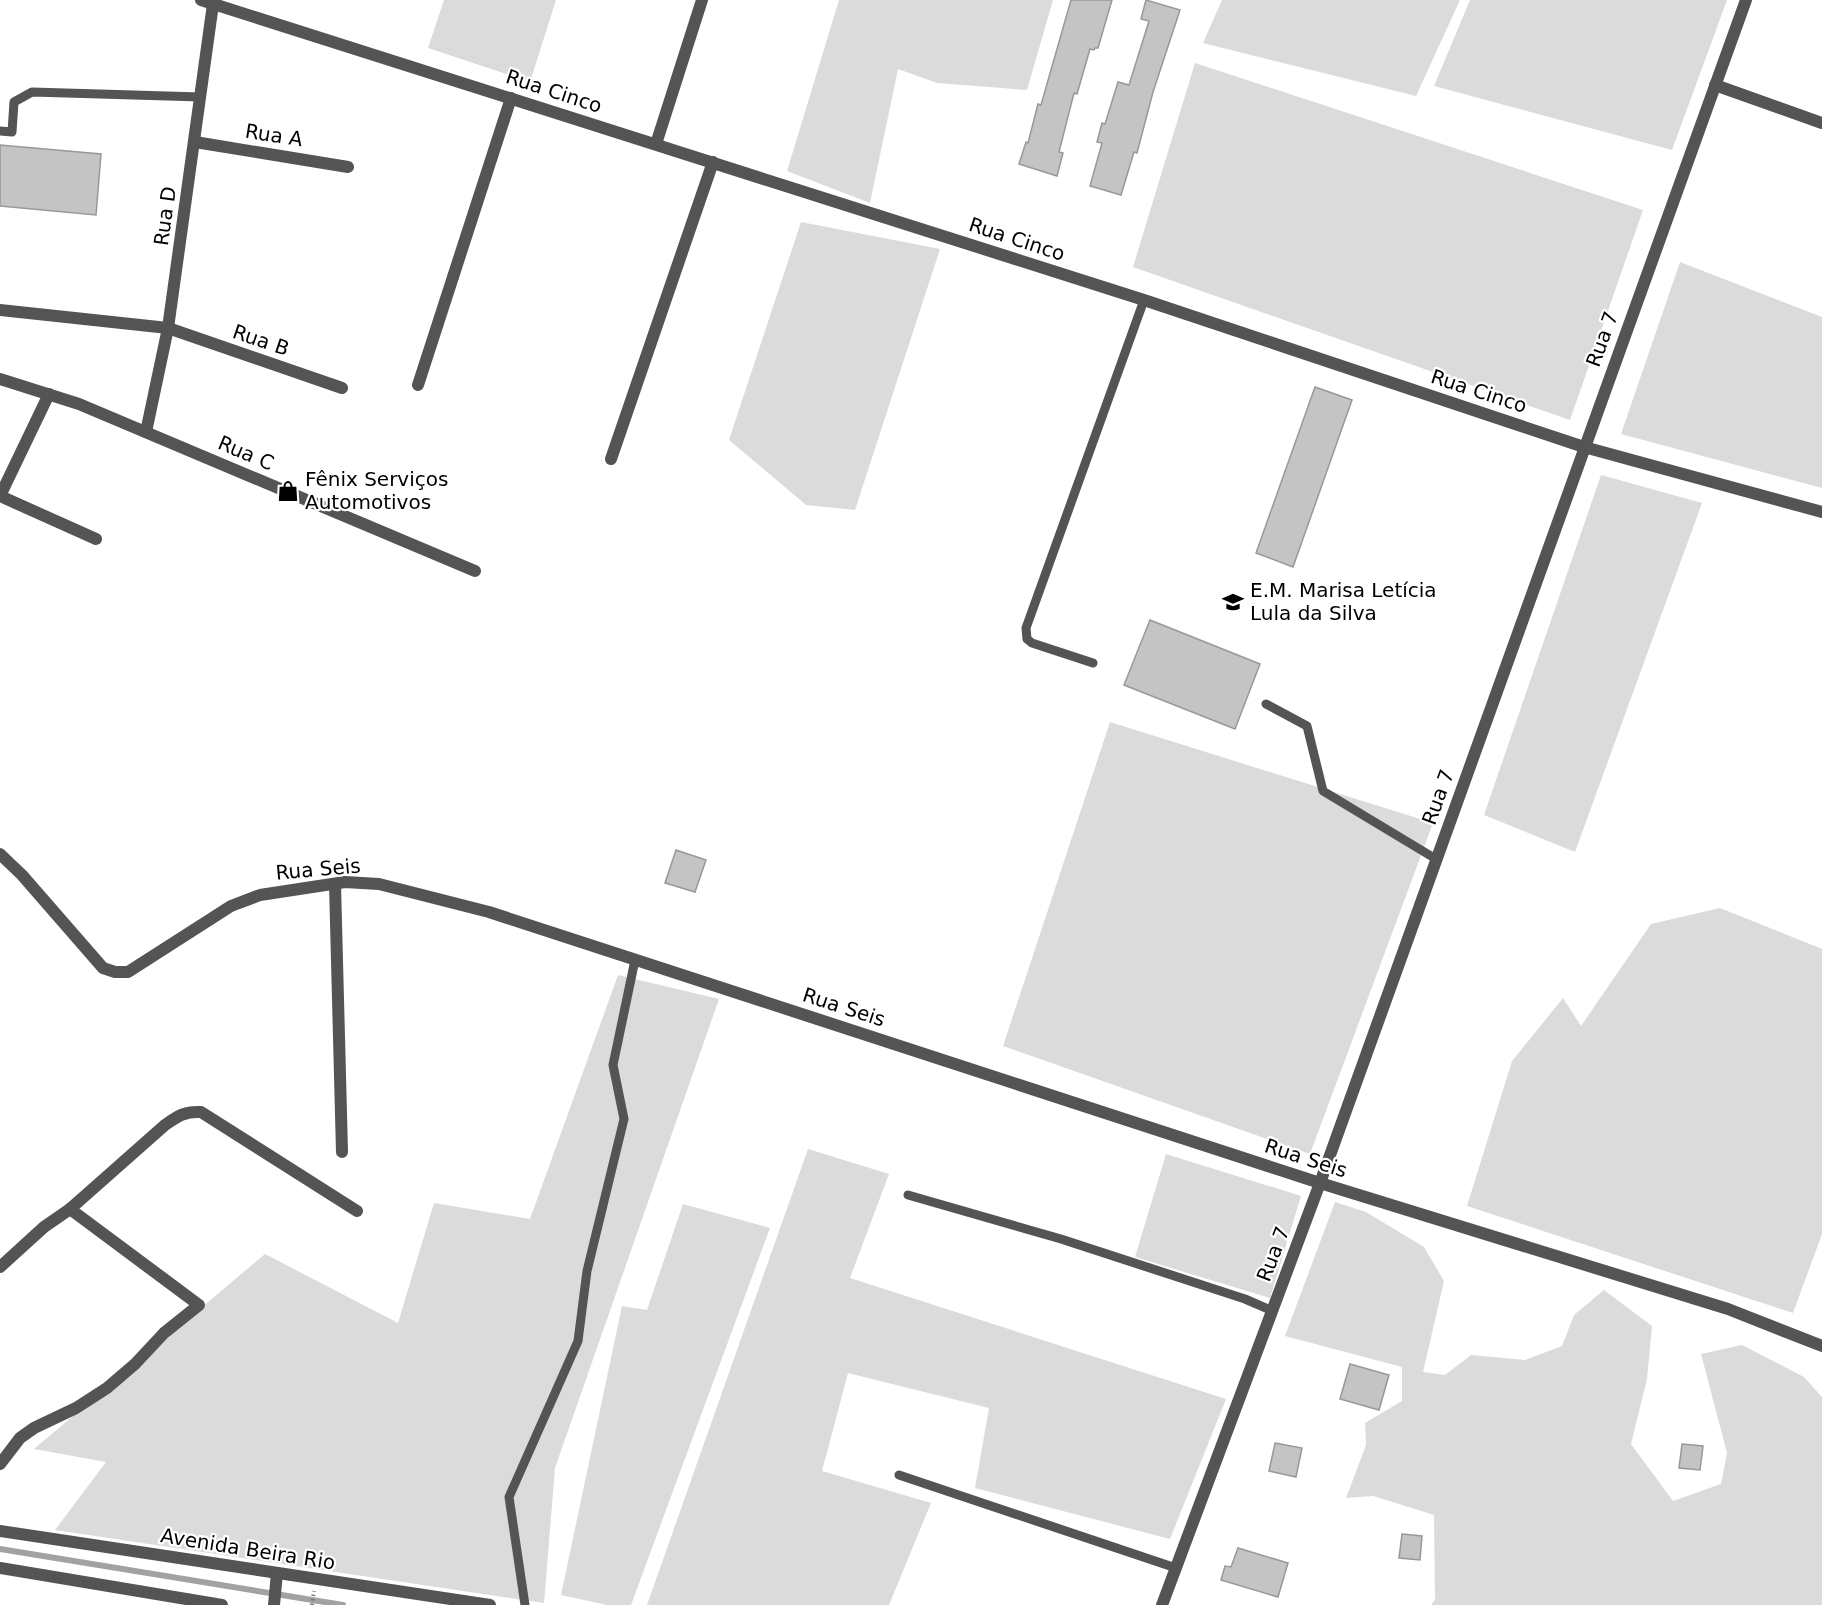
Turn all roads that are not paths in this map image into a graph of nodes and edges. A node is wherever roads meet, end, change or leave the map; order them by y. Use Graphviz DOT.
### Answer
graph roads {
  1 [pos="702,0"];
  2 [pos="1746,0"];
  3 [pos="207,2"];
  4 [pos="1715,85"];
  5 [pos="201,98"];
  6 [pos="511,98"];
  7 [pos="1822,123"];
  8 [pos="0,131"];
  9 [pos="195,142"];
  10 [pos="656,144"];
  11 [pos="713,162"];
  12 [pos="348,167"];
  13 [pos="1144,300"];
  14 [pos="0,310"];
  15 [pos="168,328"];
  16 [pos="0,378"];
  17 [pos="418,385"];
  18 [pos="342,388"];
  19 [pos="49,394"];
  20 [pos="146,432"];
  21 [pos="1584,447"];
  22 [pos="611,459"];
  23 [pos="0,496"];
  24 [pos="1822,512"];
  25 [pos="96,539"];
  26 [pos="475,571"];
  27 [pos="1093,663"];
  28 [pos="1266,704"];
  29 [pos="0,854"];
  30 [pos="1436,859"];
  31 [pos="335,884"];
  32 [pos="635,960"];
  33 [pos="342,1152"];
  34 [pos="1320,1183"];
  35 [pos="908,1195"];
  36 [pos="70,1209"];
  37 [pos="357,1211"];
  38 [pos="0,1267"];
  39 [pos="1272,1311"];
  40 [pos="1822,1346"];
  41 [pos="0,1464"];
  42 [pos="899,1475"];
  43 [pos="0,1531"];
  44 [pos="0,1568"];
  45 [pos="1176,1568"];
  46 [pos="277,1579"];
  47 [pos="274,1604"];
  48 [pos="222,1605"];
  49 [pos="490,1605"];
  50 [pos="525,1605"];
  51 [pos="1162,1605"];
  1 -- 10 [label="street"];
  2 -- 4 [label="street, Rua 7"];
  3 -- 5 [label="street, Rua D"];
  3 -- 6 [label="street, Rua Cinco"];
  4 -- 7 [label="street"];
  4 -- 21 [label="street, Rua 7"];
  5 -- 8 [label="lane"];
  5 -- 9 [label="street, Rua D"];
  6 -- 10 [label="street, Rua Cinco"];
  6 -- 17 [label="street"];
  9 -- 12 [label="street, Rua A"];
  9 -- 15 [label="street, Rua D"];
  10 -- 11 [label="street, Rua Cinco"];
  11 -- 13 [label="street, Rua Cinco"];
  11 -- 22 [label="street"];
  13 -- 21 [label="street, Rua Cinco"];
  13 -- 27 [label="lane"];
  14 -- 15 [label="street, Rua B"];
  15 -- 18 [label="street, Rua B"];
  15 -- 20 [label="street, Rua D"];
  16 -- 19 [label="street, Rua C"];
  19 -- 20 [label="street, Rua C"];
  19 -- 23 [label="street"];
  20 -- 26 [label="street, Rua C"];
  21 -- 24 [label="street, Rua Cinco"];
  21 -- 30 [label="street, Rua 7"];
  23 -- 25 [label="street"];
  28 -- 30 [label="lane"];
  29 -- 31 [label="street, Rua Seis"];
  30 -- 34 [label="street, Rua 7"];
  31 -- 32 [label="street, Rua Seis"];
  31 -- 33 [label="street"];
  32 -- 34 [label="street, Rua Seis"];
  32 -- 50 [label="lane"];
  34 -- 39 [label="street, Rua 7"];
  34 -- 40 [label="street, Rua Seis"];
  35 -- 39 [label="lane"];
  36 -- 37 [label="street"];
  36 -- 38 [label="street"];
  36 -- 41 [label="street"];
  39 -- 45 [label="street, Rua 7"];
  42 -- 45 [label="lane"];
  43 -- 46 [label="street, Avenida Beira Rio"];
  44 -- 48 [label="street"];
  45 -- 51 [label="street, Rua 7"];
  46 -- 47 [label="street"];
  46 -- 49 [label="street, Avenida Beira Rio"];
}
